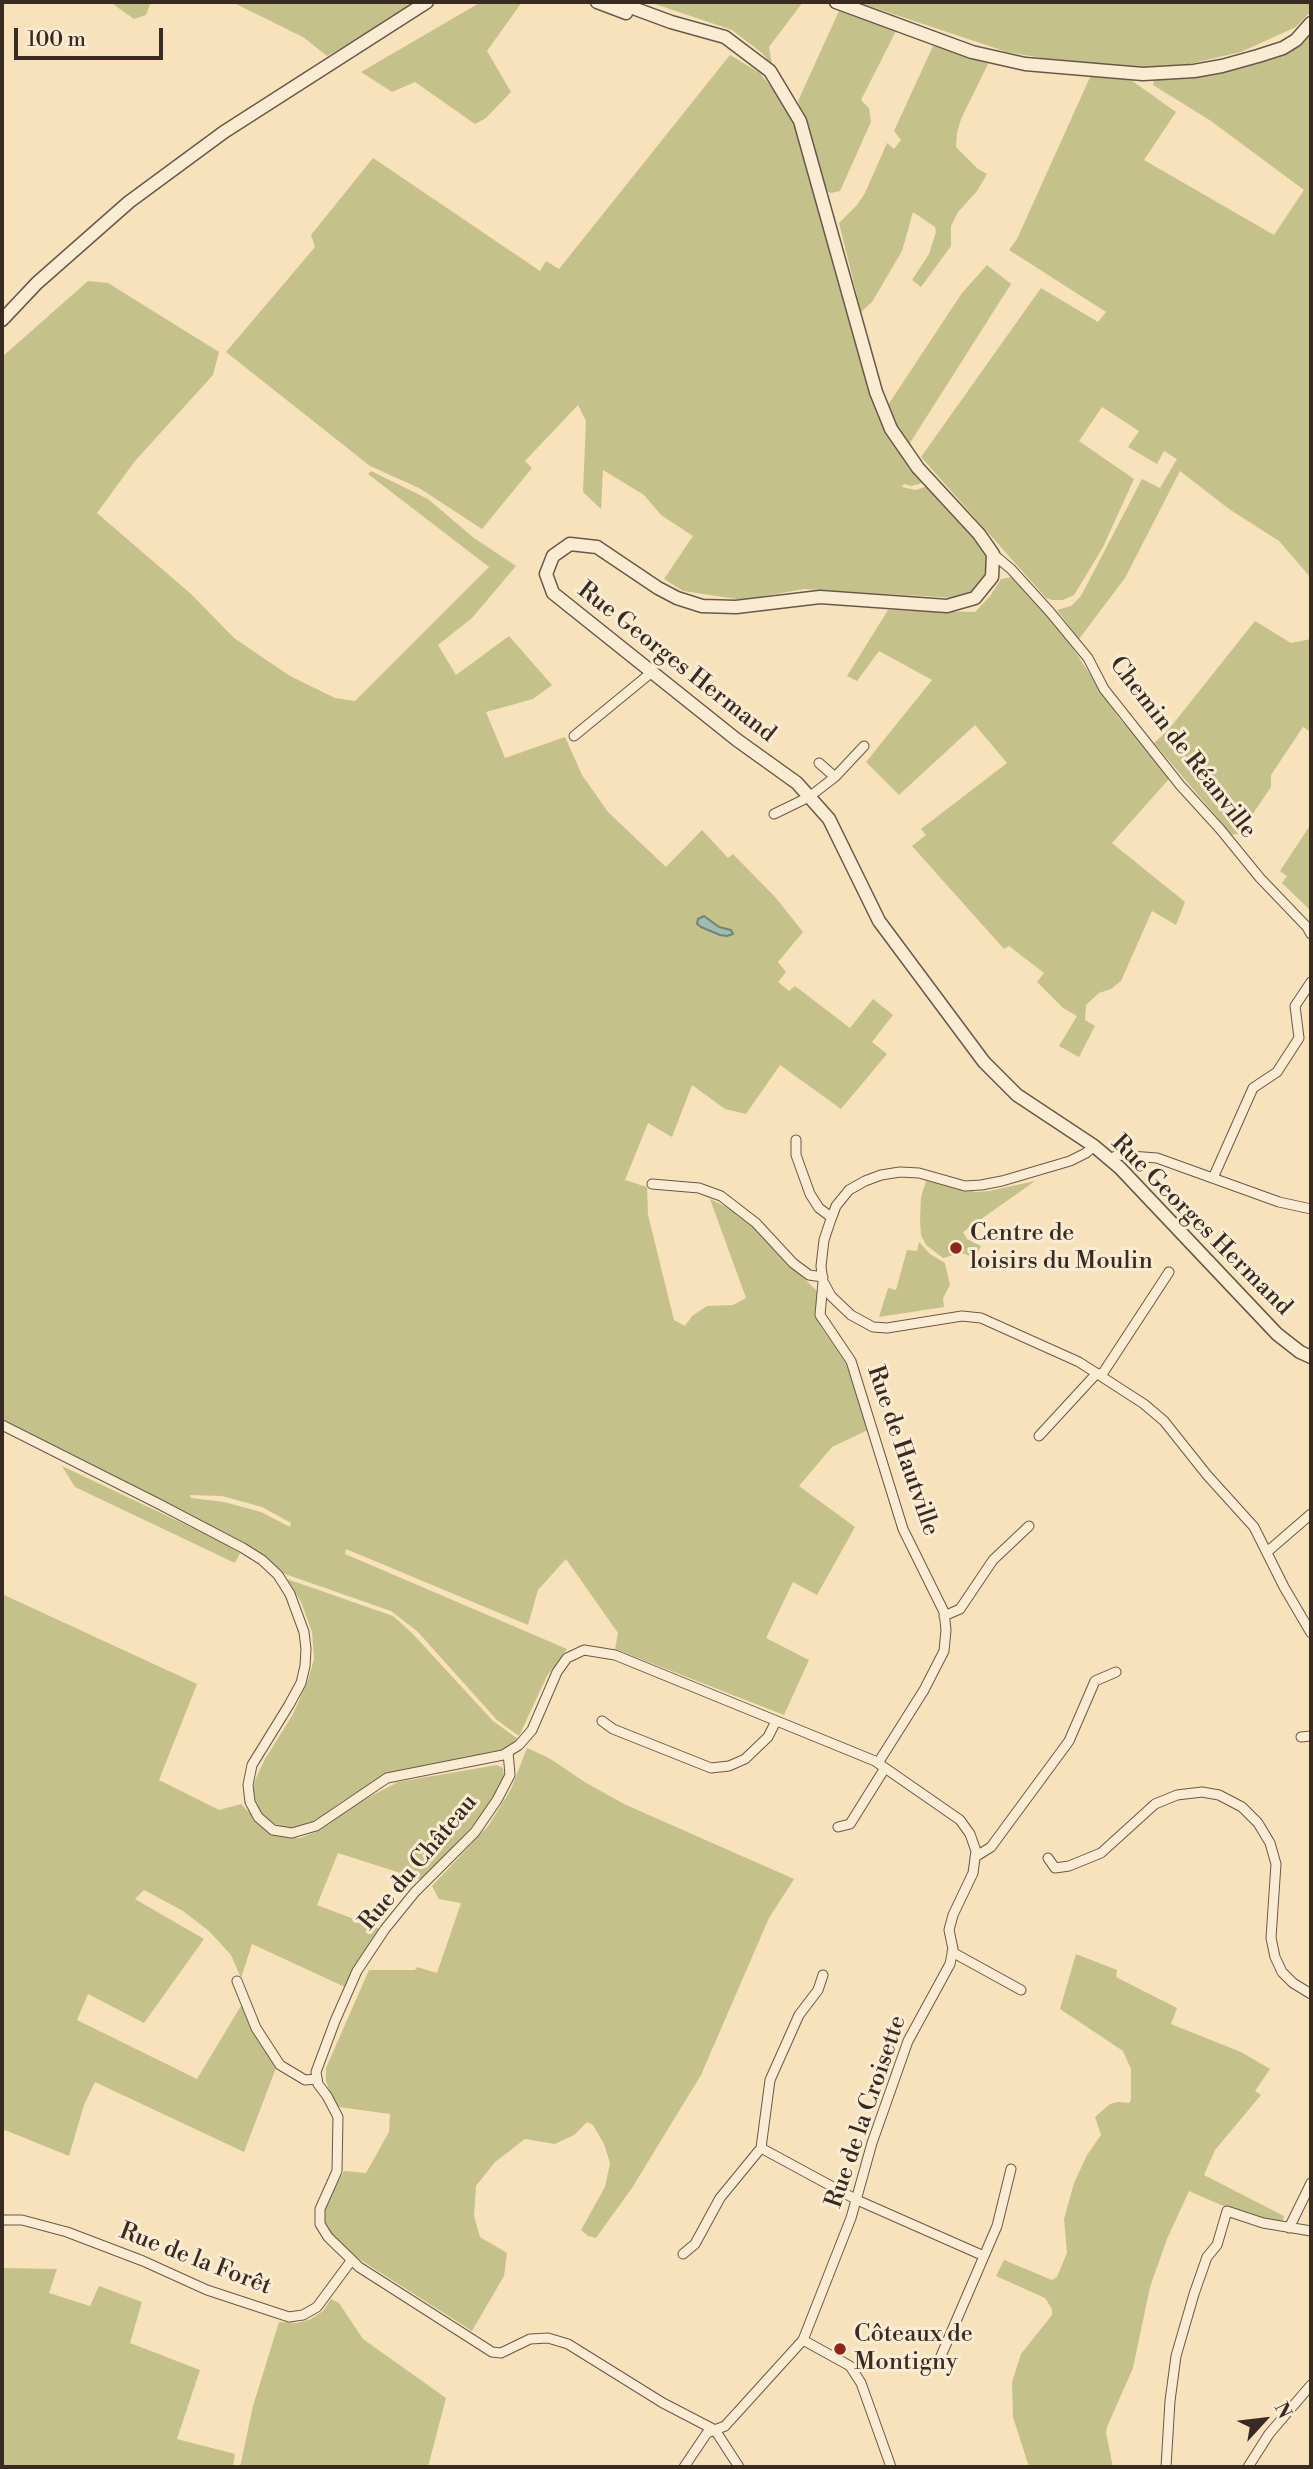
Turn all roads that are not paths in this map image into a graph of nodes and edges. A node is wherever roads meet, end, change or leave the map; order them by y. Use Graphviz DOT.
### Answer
graph roads {
  1 [pos="426,2"];
  2 [pos="597,2"];
  3 [pos="617,2"];
  4 [pos="836,2"];
  5 [pos="671,22"];
  6 [pos="1311,23"];
  7 [pos="2,320"];
  8 [pos="993,554"];
  9 [pos="652,672"];
  10 [pos="573,736"];
  11 [pos="864,747"];
  12 [pos="819,763"];
  13 [pos="835,777"];
  14 [pos="809,797"];
  15 [pos="774,814"];
  16 [pos="1311,934"];
  17 [pos="1311,982"];
  18 [pos="796,1140"];
  19 [pos="1094,1146"];
  20 [pos="1110,1160"];
  21 [pos="1213,1178"];
  22 [pos="652,1184"];
  23 [pos="1311,1209"];
  24 [pos="831,1217"];
  25 [pos="1169,1272"];
  26 [pos="823,1280"];
  27 [pos="1311,1357"];
  28 [pos="1099,1375"];
  29 [pos="2,1425"];
  30 [pos="1040,1436"];
  31 [pos="1311,1514"];
  32 [pos="1030,1526"];
  33 [pos="1267,1552"];
  34 [pos="944,1616"];
  35 [pos="1311,1633"];
  36 [pos="1116,1672"];
  37 [pos="602,1721"];
  38 [pos="776,1721"];
  39 [pos="1311,1736"];
  40 [pos="1301,1737"];
  41 [pos="508,1752"];
  42 [pos="881,1765"];
  43 [pos="838,1828"];
  44 [pos="975,1857"];
  45 [pos="1048,1858"];
  46 [pos="953,1951"];
  47 [pos="823,1975"];
  48 [pos="237,1980"];
  49 [pos="1021,1990"];
  50 [pos="1311,1994"];
  51 [pos="317,2078"];
  52 [pos="761,2148"];
  53 [pos="1011,2169"];
  54 [pos="1311,2183"];
  55 [pos="856,2200"];
  56 [pos="2,2220"];
  57 [pos="1289,2228"];
  58 [pos="1311,2231"];
  59 [pos="682,2254"];
  60 [pos="984,2256"];
  61 [pos="351,2261"];
  62 [pos="803,2340"];
  63 [pos="938,2363"];
  64 [pos="1311,2385"];
  65 [pos="715,2430"];
  66 [pos="684,2467"];
  67 [pos="739,2467"];
  68 [pos="891,2467"];
  69 [pos="1166,2467"];
  70 [pos="1248,2467"];
  1 -- 7 [label="street"];
  2 -- 5 [label="street"];
  3 -- 5 [label="street"];
  4 -- 6 [label="street"];
  5 -- 8 [label="street"];
  8 -- 9 [label="street, Rue Georges Hermand"];
  8 -- 16 [label="street, Chemin de Réanville"];
  9 -- 10 [label="street"];
  9 -- 14 [label="street, Rue Georges Hermand"];
  11 -- 13 [label="street"];
  12 -- 13 [label="street"];
  13 -- 14 [label="street"];
  14 -- 15 [label="street"];
  14 -- 19 [label="street, Rue Georges Hermand"];
  17 -- 21 [label="street"];
  18 -- 24 [label="street"];
  19 -- 20 [label="street, Rue Georges Hermand"];
  19 -- 24 [label="street, Rue de Hautville"];
  20 -- 21 [label="street"];
  20 -- 27 [label="street, Rue Georges Hermand"];
  21 -- 23 [label="street"];
  22 -- 26 [label="street"];
  24 -- 26 [label="street, Rue de Hautville"];
  25 -- 28 [label="street"];
  26 -- 28 [label="street"];
  26 -- 34 [label="street, Rue de Hautville"];
  28 -- 30 [label="street"];
  28 -- 33 [label="street"];
  29 -- 41 [label="street"];
  31 -- 33 [label="street"];
  32 -- 34 [label="street"];
  33 -- 35 [label="street"];
  34 -- 42 [label="street, Rue de Hautville"];
  36 -- 44 [label="street"];
  37 -- 38 [label="street"];
  38 -- 41 [label="street"];
  38 -- 42 [label="street"];
  39 -- 40 [label="street"];
  41 -- 51 [label="street, Rue du Château"];
  42 -- 43 [label="street, Rue de Hautville"];
  42 -- 44 [label="street"];
  44 -- 46 [label="street, Rue de la Croisette"];
  45 -- 50 [label="street"];
  46 -- 49 [label="street"];
  46 -- 55 [label="street, Rue de la Croisette"];
  47 -- 52 [label="street"];
  48 -- 51 [label="street"];
  51 -- 61 [label="street"];
  52 -- 55 [label="street"];
  52 -- 59 [label="street"];
  53 -- 60 [label="street"];
  54 -- 57 [label="street"];
  55 -- 60 [label="street"];
  55 -- 62 [label="street, Rue de la Croisette"];
  56 -- 61 [label="street, Rue de la Forêt"];
  57 -- 58 [label="street"];
  57 -- 69 [label="street"];
  60 -- 63 [label="street"];
  61 -- 65 [label="street"];
  62 -- 65 [label="street, Rue de la Croisette"];
  62 -- 68 [label="street"];
  64 -- 70 [label="street"];
  65 -- 66 [label="street, Rue de la Croisette"];
  65 -- 67 [label="street"];
}
